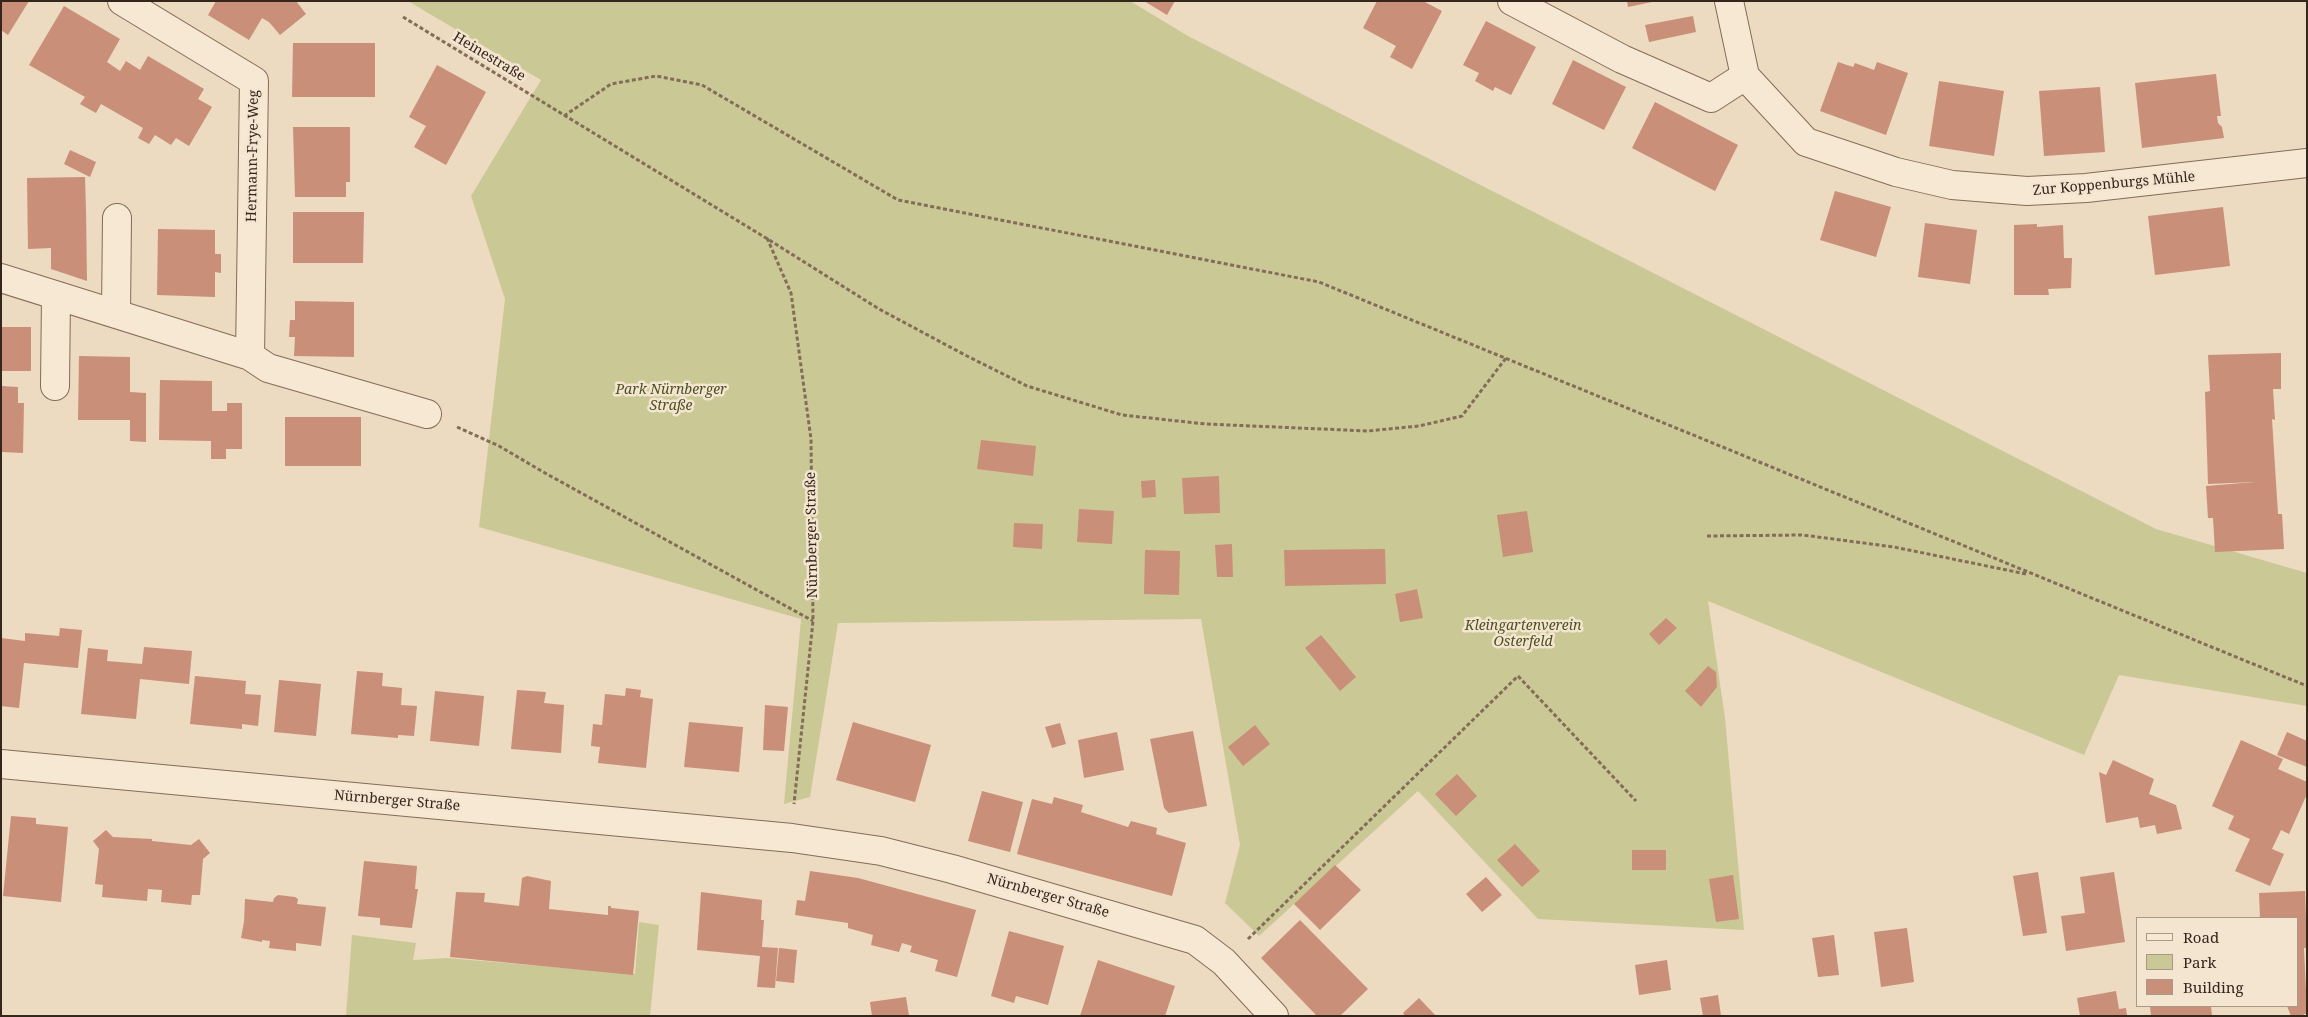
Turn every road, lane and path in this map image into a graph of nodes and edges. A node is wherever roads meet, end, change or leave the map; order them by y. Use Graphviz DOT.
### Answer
graph roads {
  1 [pos="122,1"];
  2 [pos="1512,1"];
  3 [pos="1729,1"];
  4 [pos="403,17"];
  5 [pos="1746,76"];
  6 [pos="564,116"];
  7 [pos="2307,163"];
  8 [pos="117,218"];
  9 [pos="766,238"];
  10 [pos="1,278"];
  11 [pos="56,296"];
  12 [pos="116,314"];
  13 [pos="250,356"];
  14 [pos="1506,358"];
  15 [pos="56,386"];
  16 [pos="427,414"];
  17 [pos="1707,536"];
  18 [pos="2034,575"];
  19 [pos="813,621"];
  20 [pos="2307,686"];
  21 [pos="1,764"];
  22 [pos="1636,801"];
  23 [pos="792,838"];
  24 [pos="1224,962"];
  25 [pos="1274,1016"];
  1 -- 13 [label="street, Hermann-Frye-Weg"];
  2 -- 5 [label="street"];
  3 -- 5 [label="street, Zur Koppenburgs Mühle"];
  4 -- 6 [label="path, Heinestraße"];
  5 -- 7 [label="street, Zur Koppenburgs Mühle"];
  6 -- 9 [label="path, Heinestraße"];
  6 -- 14 [label="path"];
  8 -- 12 [label="street"];
  9 -- 14 [label="path, Heinestraße"];
  9 -- 19 [label="path, Nürnberger Straße"];
  10 -- 11 [label="street"];
  11 -- 12 [label="street"];
  11 -- 15 [label="street"];
  12 -- 13 [label="street"];
  13 -- 16 [label="street"];
  14 -- 18 [label="path"];
  16 -- 19 [label="path"];
  17 -- 18 [label="path"];
  18 -- 20 [label="path"];
  19 -- 23 [label="path, Nürnberger Straße"];
  21 -- 23 [label="street, Nürnberger Straße"];
  22 -- 24 [label="path"];
  23 -- 24 [label="street, Nürnberger Straße"];
  24 -- 25 [label="street, Nürnberger Straße"];
}
